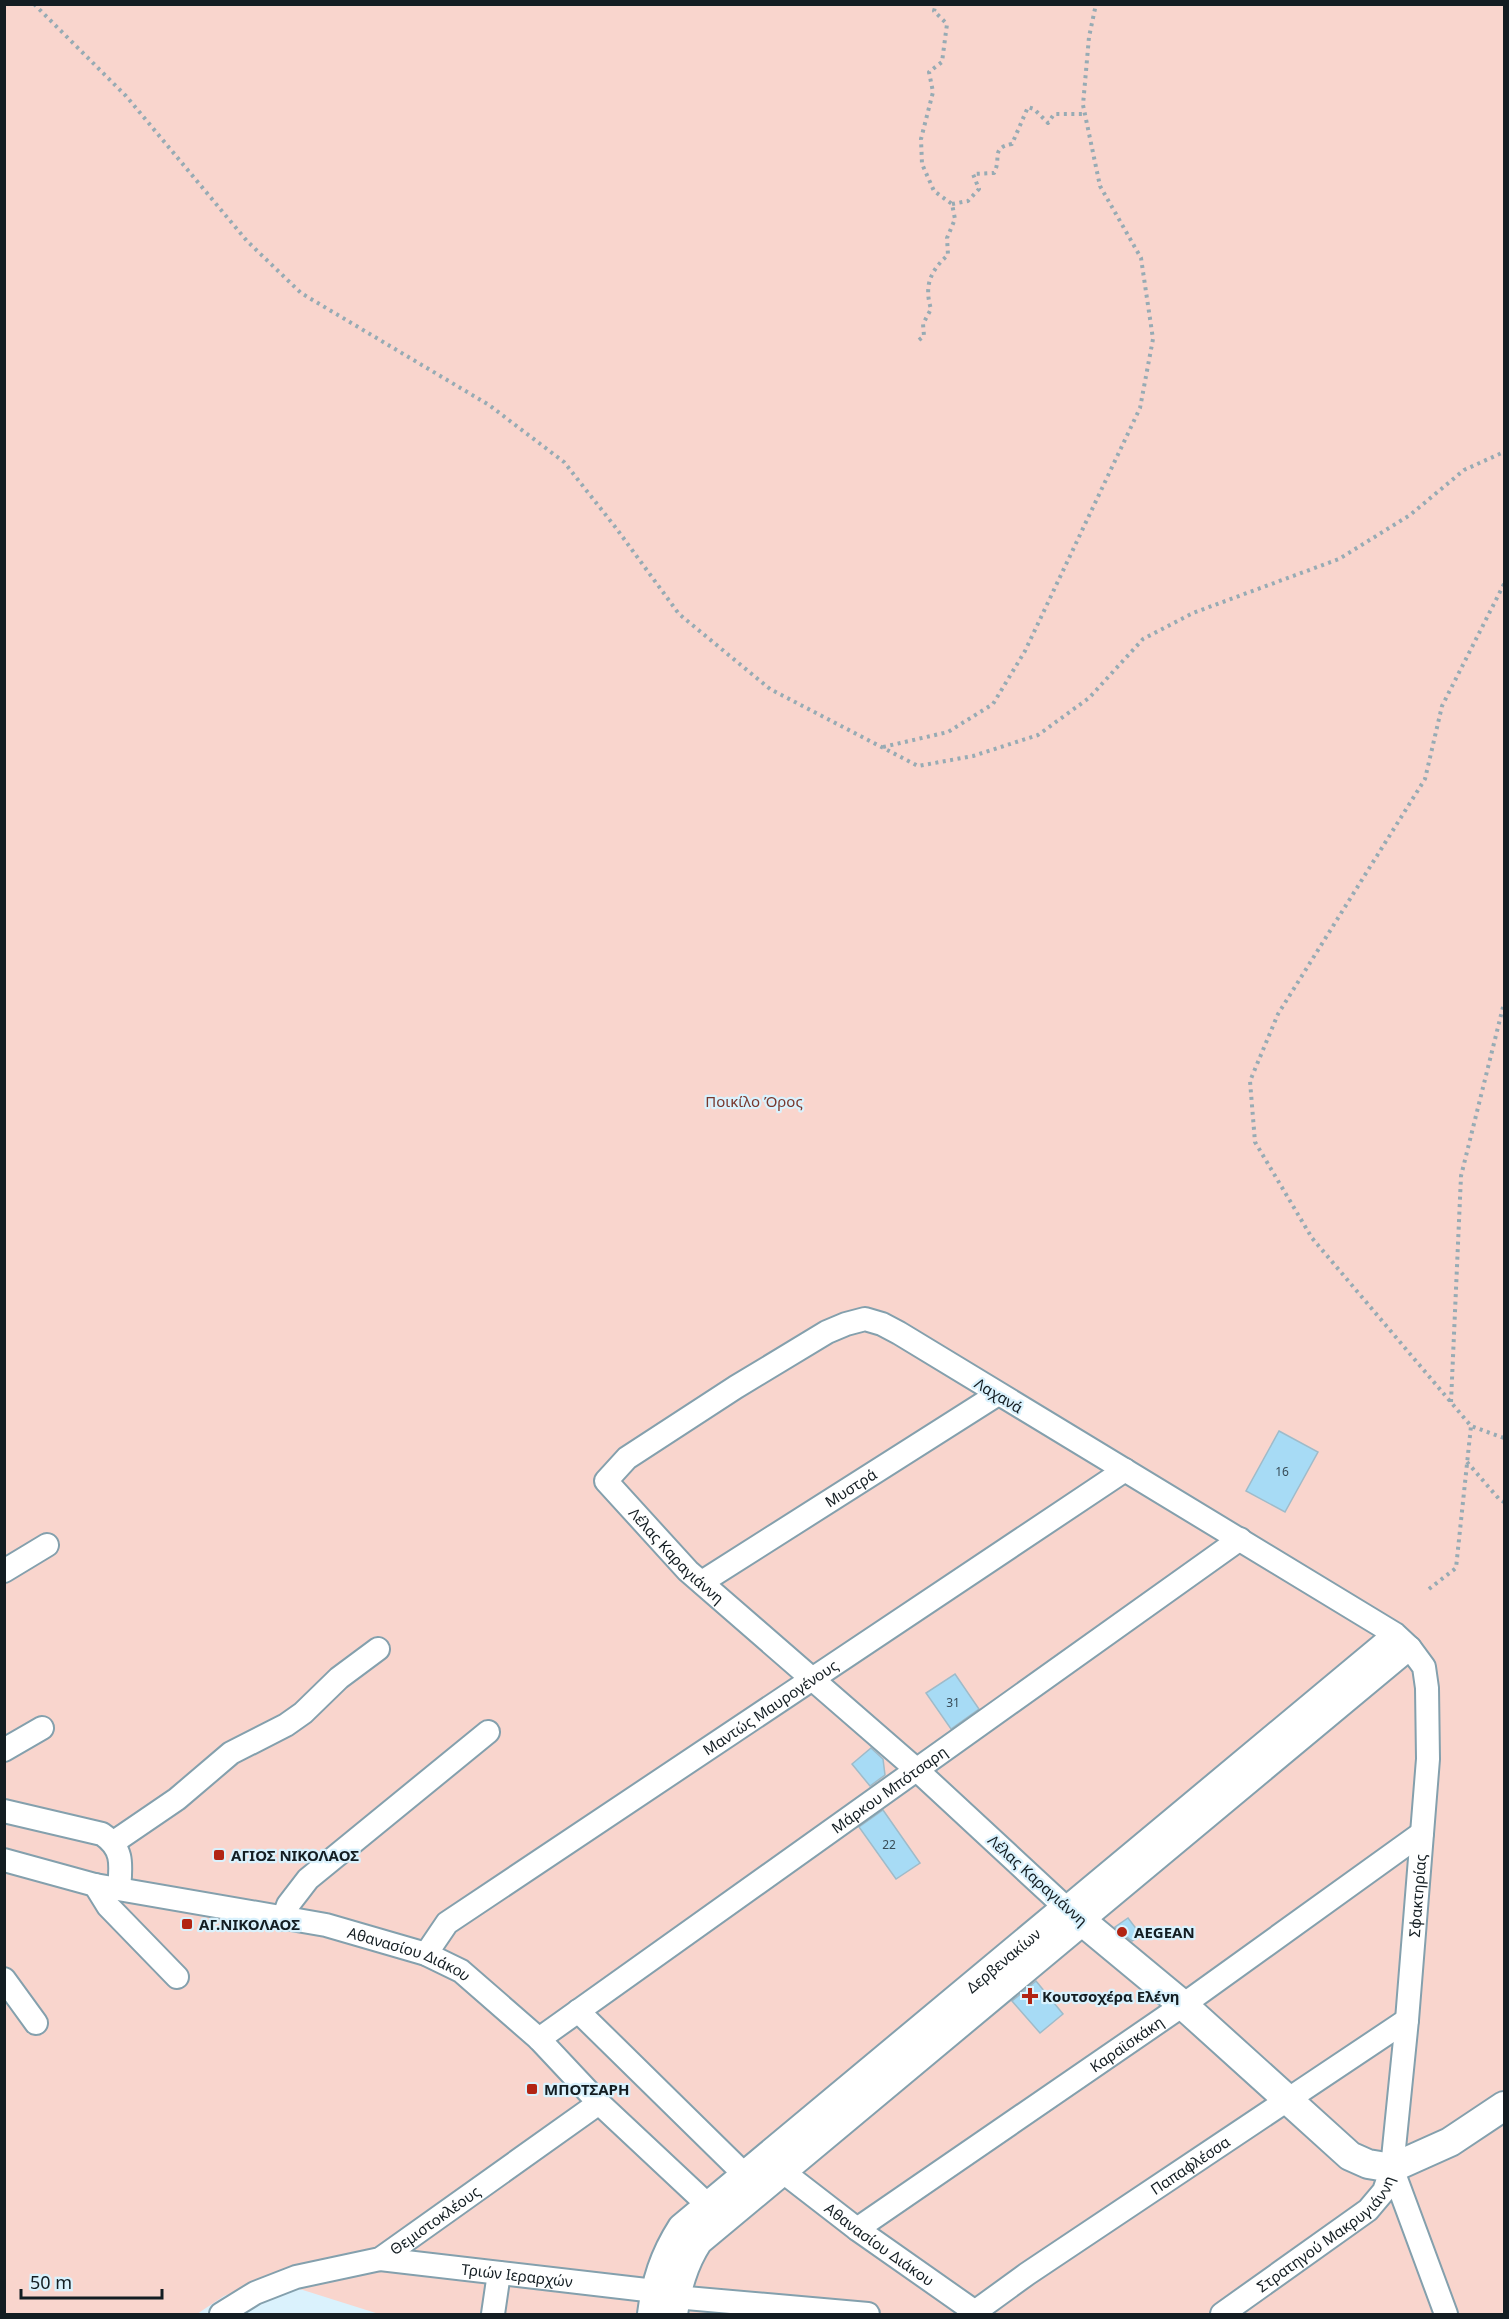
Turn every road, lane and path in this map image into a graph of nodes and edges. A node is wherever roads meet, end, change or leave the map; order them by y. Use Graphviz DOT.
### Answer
graph roads {
  1 [pos="34,4"];
  2 [pos="936,4"];
  3 [pos="1096,4"];
  4 [pos="1084,114"];
  5 [pos="952,204"];
  6 [pos="919,340"];
  7 [pos="1504,452"];
  8 [pos="1504,584"];
  9 [pos="882,747"];
  10 [pos="1504,1003"];
  11 [pos="998,1394"];
  12 [pos="1451,1403"];
  13 [pos="1471,1426"];
  14 [pos="1504,1438"];
  15 [pos="1467,1461"];
  16 [pos="1125,1470"];
  17 [pos="606,1481"];
  18 [pos="1504,1502"];
  19 [pos="1240,1539"];
  20 [pos="47,1545"];
  21 [pos="4,1571"];
  22 [pos="702,1582"];
  23 [pos="1429,1589"];
  24 [pos="1403,1641"];
  25 [pos="378,1649"];
  26 [pos="814,1679"];
  27 [pos="42,1728"];
  28 [pos="488,1732"];
  29 [pos="4,1750"];
  30 [pos="917,1770"];
  31 [pos="4,1811"];
  32 [pos="1422,1833"];
  33 [pos="114,1842"];
  34 [pos="4,1860"];
  35 [pos="95,1885"];
  36 [pos="119,1889"];
  37 [pos="1074,1914"];
  38 [pos="283,1919"];
  39 [pos="426,1954"];
  40 [pos="177,1977"];
  41 [pos="4,1978"];
  42 [pos="1183,2005"];
  43 [pos="578,2011"];
  44 [pos="1407,2020"];
  45 [pos="36,2023"];
  46 [pos="539,2039"];
  47 [pos="1287,2100"];
  48 [pos="599,2103"];
  49 [pos="1504,2106"];
  50 [pos="1392,2168"];
  51 [pos="782,2171"];
  52 [pos="751,2183"];
  53 [pos="715,2214"];
  54 [pos="857,2229"];
  55 [pos="380,2259"];
  56 [pos="499,2273"];
  57 [pos="664,2304"];
  58 [pos="820,2312"];
  59 [pos="221,2314"];
  60 [pos="493,2314"];
  61 [pos="868,2314"];
  62 [pos="975,2314"];
  63 [pos="1222,2314"];
  64 [pos="1446,2314"];
  1 -- 9 [label="path"];
  2 -- 5 [label="path"];
  3 -- 4 [label="path"];
  4 -- 5 [label="path"];
  4 -- 9 [label="path"];
  5 -- 6 [label="path"];
  7 -- 9 [label="path"];
  8 -- 12 [label="path"];
  10 -- 12 [label="path"];
  11 -- 16 [label="street, Λαχανά"];
  11 -- 17 [label="street, Λαχανά"];
  11 -- 22 [label="street, Μυστρά"];
  12 -- 13 [label="path"];
  13 -- 14 [label="path"];
  13 -- 15 [label="path"];
  15 -- 18 [label="path"];
  15 -- 23 [label="path"];
  16 -- 19 [label="street, Λαχανά"];
  16 -- 26 [label="street, Μαντώς Μαυρογένους"];
  17 -- 22 [label="street, Λέλας Καραγιάννη"];
  19 -- 24 [label="street, Λαχανά"];
  19 -- 30 [label="street, Μάρκου Μπότσαρη"];
  20 -- 21 [label="street"];
  22 -- 26 [label="street, Λέλας Καραγιάννη"];
  24 -- 32 [label="street, Σφακτηρίας"];
  24 -- 37 [label="street, Δερβενακίων"];
  25 -- 33 [label="street"];
  26 -- 30 [label="street, Λέλας Καραγιάννη"];
  26 -- 39 [label="street, Μαντώς Μαυρογένους"];
  27 -- 29 [label="street"];
  28 -- 38 [label="street"];
  30 -- 37 [label="street, Λέλας Καραγιάννη"];
  30 -- 43 [label="street, Μάρκου Μπότσαρη"];
  31 -- 33 [label="street"];
  32 -- 42 [label="street, Καραϊσκάκη"];
  32 -- 44 [label="street, Σφακτηρίας"];
  33 -- 36 [label="street"];
  34 -- 35 [label="street, Αθανασίου Διάκου"];
  35 -- 36 [label="street, Αθανασίου Διάκου"];
  35 -- 40 [label="street"];
  36 -- 38 [label="street, Αθανασίου Διάκου"];
  37 -- 42 [label="street, Λέλας Καραγιάννη"];
  37 -- 51 [label="street, Δερβενακίων"];
  37 -- 52 [label="street, Δερβενακίων"];
  38 -- 39 [label="street, Αθανασίου Διάκου"];
  39 -- 46 [label="street, Αθανασίου Διάκου"];
  41 -- 45 [label="street"];
  42 -- 47 [label="street, Λέλας Καραγιάννη"];
  42 -- 54 [label="street, Καραϊσκάκη"];
  43 -- 46 [label="street, Μάρκου Μπότσαρη"];
  43 -- 52 [label="street"];
  44 -- 47 [label="street, Παπαφλέσσα"];
  44 -- 50 [label="street, Σφακτηρίας"];
  46 -- 48 [label="street, Αθανασίου Διάκου"];
  47 -- 50 [label="street, Λέλας Καραγιάννη"];
  47 -- 62 [label="street, Παπαφλέσσα"];
  48 -- 53 [label="street, Αθανασίου Διάκου"];
  48 -- 55 [label="street, Θεμιστοκλέους"];
  49 -- 50 [label="street"];
  50 -- 63 [label="street, Στρατηγού Μακρυγιάννη"];
  50 -- 64 [label="street"];
  51 -- 52 [label="street, Δερβενακίων"];
  51 -- 54 [label="street, Αθανασίου Διάκου"];
  52 -- 53 [label="street, Δερβενακίων"];
  53 -- 57 [label="street, Δερβενακίων"];
  54 -- 62 [label="street, Αθανασίου Διάκου"];
  55 -- 56 [label="street, Τριών Ιεραρχών"];
  55 -- 59 [label="street, Θεμιστοκλέους"];
  56 -- 57 [label="street, Τριών Ιεραρχών"];
  56 -- 60 [label="street"];
  57 -- 58 [label="street, Τριών Ιεραρχών"];
  58 -- 61 [label="street, Τριών Ιεραρχών"];
}
